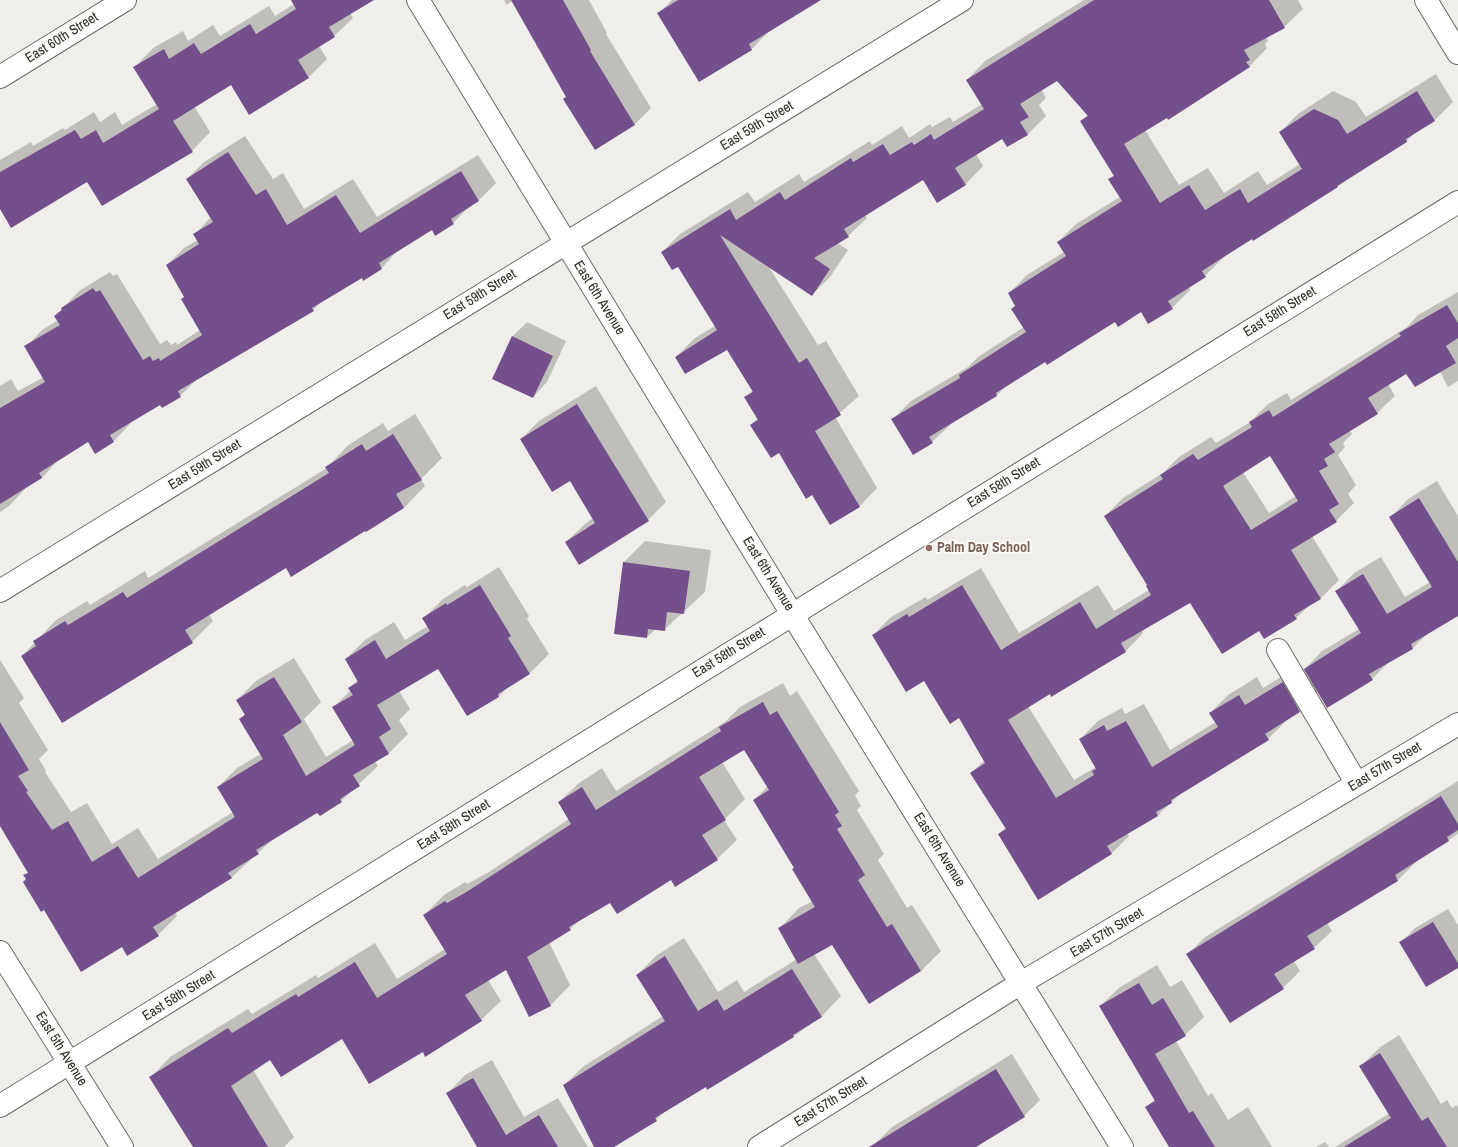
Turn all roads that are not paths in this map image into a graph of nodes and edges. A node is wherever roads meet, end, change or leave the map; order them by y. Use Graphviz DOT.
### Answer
graph roads {
  1 [pos="125,0"];
  2 [pos="418,0"];
  3 [pos="962,0"];
  4 [pos="1426,0"];
  5 [pos="1458,53"];
  6 [pos="0,77"];
  7 [pos="1458,202"];
  8 [pos="565,243"];
  9 [pos="0,591"];
  10 [pos="792,614"];
  11 [pos="1278,650"];
  12 [pos="1458,724"];
  13 [pos="1357,784"];
  14 [pos="0,952"];
  15 [pos="1022,983"];
  16 [pos="70,1063"];
  17 [pos="0,1106"];
  18 [pos="122,1147"];
  19 [pos="759,1147"];
  20 [pos="1122,1147"];
  1 -- 6 [label="street, East 60th Street"];
  2 -- 8 [label="street, East 6th Avenue"];
  3 -- 8 [label="street, East 59th Street"];
  4 -- 5 [label="street"];
  7 -- 10 [label="street, East 58th Street"];
  8 -- 9 [label="street, East 59th Street"];
  8 -- 10 [label="street, East 6th Avenue"];
  10 -- 15 [label="street, East 6th Avenue"];
  10 -- 16 [label="street, East 58th Street"];
  11 -- 13 [label="street"];
  12 -- 13 [label="street, East 57th Street"];
  13 -- 15 [label="street, East 57th Street"];
  14 -- 16 [label="street, East 5th Avenue"];
  15 -- 19 [label="street, East 57th Street"];
  15 -- 20 [label="street, East 6th Avenue"];
  16 -- 17 [label="street, East 58th Street"];
  16 -- 18 [label="street, East 5th Avenue"];
}
